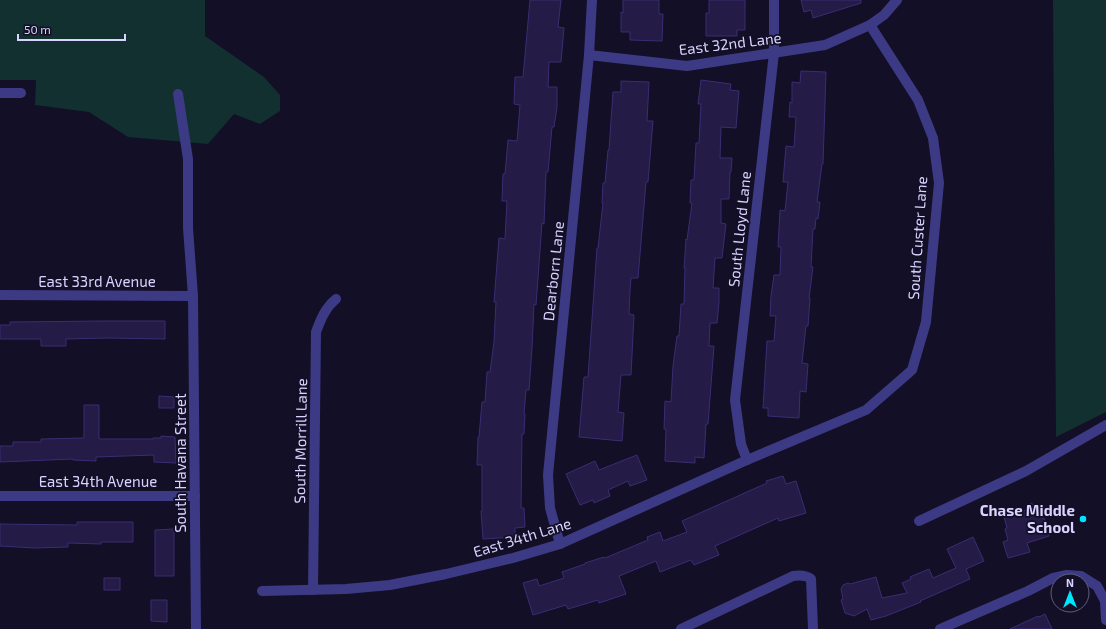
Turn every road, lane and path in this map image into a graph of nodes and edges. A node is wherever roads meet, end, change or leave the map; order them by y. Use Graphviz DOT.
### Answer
graph roads {
  1 [pos="592,0"];
  2 [pos="774,0"];
  3 [pos="897,0"];
  4 [pos="870,26"];
  5 [pos="774,52"];
  6 [pos="589,55"];
  7 [pos="0,93"];
  8 [pos="21,94"];
  9 [pos="178,94"];
  10 [pos="0,295"];
  11 [pos="193,296"];
  12 [pos="336,299"];
  13 [pos="1106,425"];
  14 [pos="797,440"];
  15 [pos="747,460"];
  16 [pos="0,496"];
  17 [pos="195,496"];
  18 [pos="919,521"];
  19 [pos="560,544"];
  20 [pos="314,590"];
  21 [pos="262,591"];
  22 [pos="1106,620"];
  23 [pos="196,629"];
  24 [pos="681,629"];
  25 [pos="813,629"];
  26 [pos="940,629"];
  1 -- 6 [label="street, Dearborn Lane"];
  2 -- 5 [label="street, South Lloyd Lane"];
  3 -- 4 [label="street"];
  4 -- 5 [label="street, East 32nd Lane"];
  4 -- 14 [label="street, South Custer Lane"];
  5 -- 6 [label="street, East 32nd Lane"];
  5 -- 15 [label="street, South Lloyd Lane"];
  6 -- 19 [label="street, Dearborn Lane"];
  7 -- 8 [label="street"];
  9 -- 11 [label="street, South Havana Street"];
  10 -- 11 [label="street, East 33rd Avenue"];
  11 -- 17 [label="street, South Havana Street"];
  12 -- 20 [label="street, South Morrill Lane"];
  13 -- 18 [label="street"];
  14 -- 15 [label="street, East 34th Lane"];
  15 -- 19 [label="street, East 34th Lane"];
  16 -- 17 [label="street, East 34th Avenue"];
  17 -- 23 [label="street, South Havana Street"];
  19 -- 20 [label="street, East 34th Lane"];
  20 -- 21 [label="street, East 34th Lane"];
  22 -- 26 [label="street"];
  24 -- 25 [label="street"];
}
